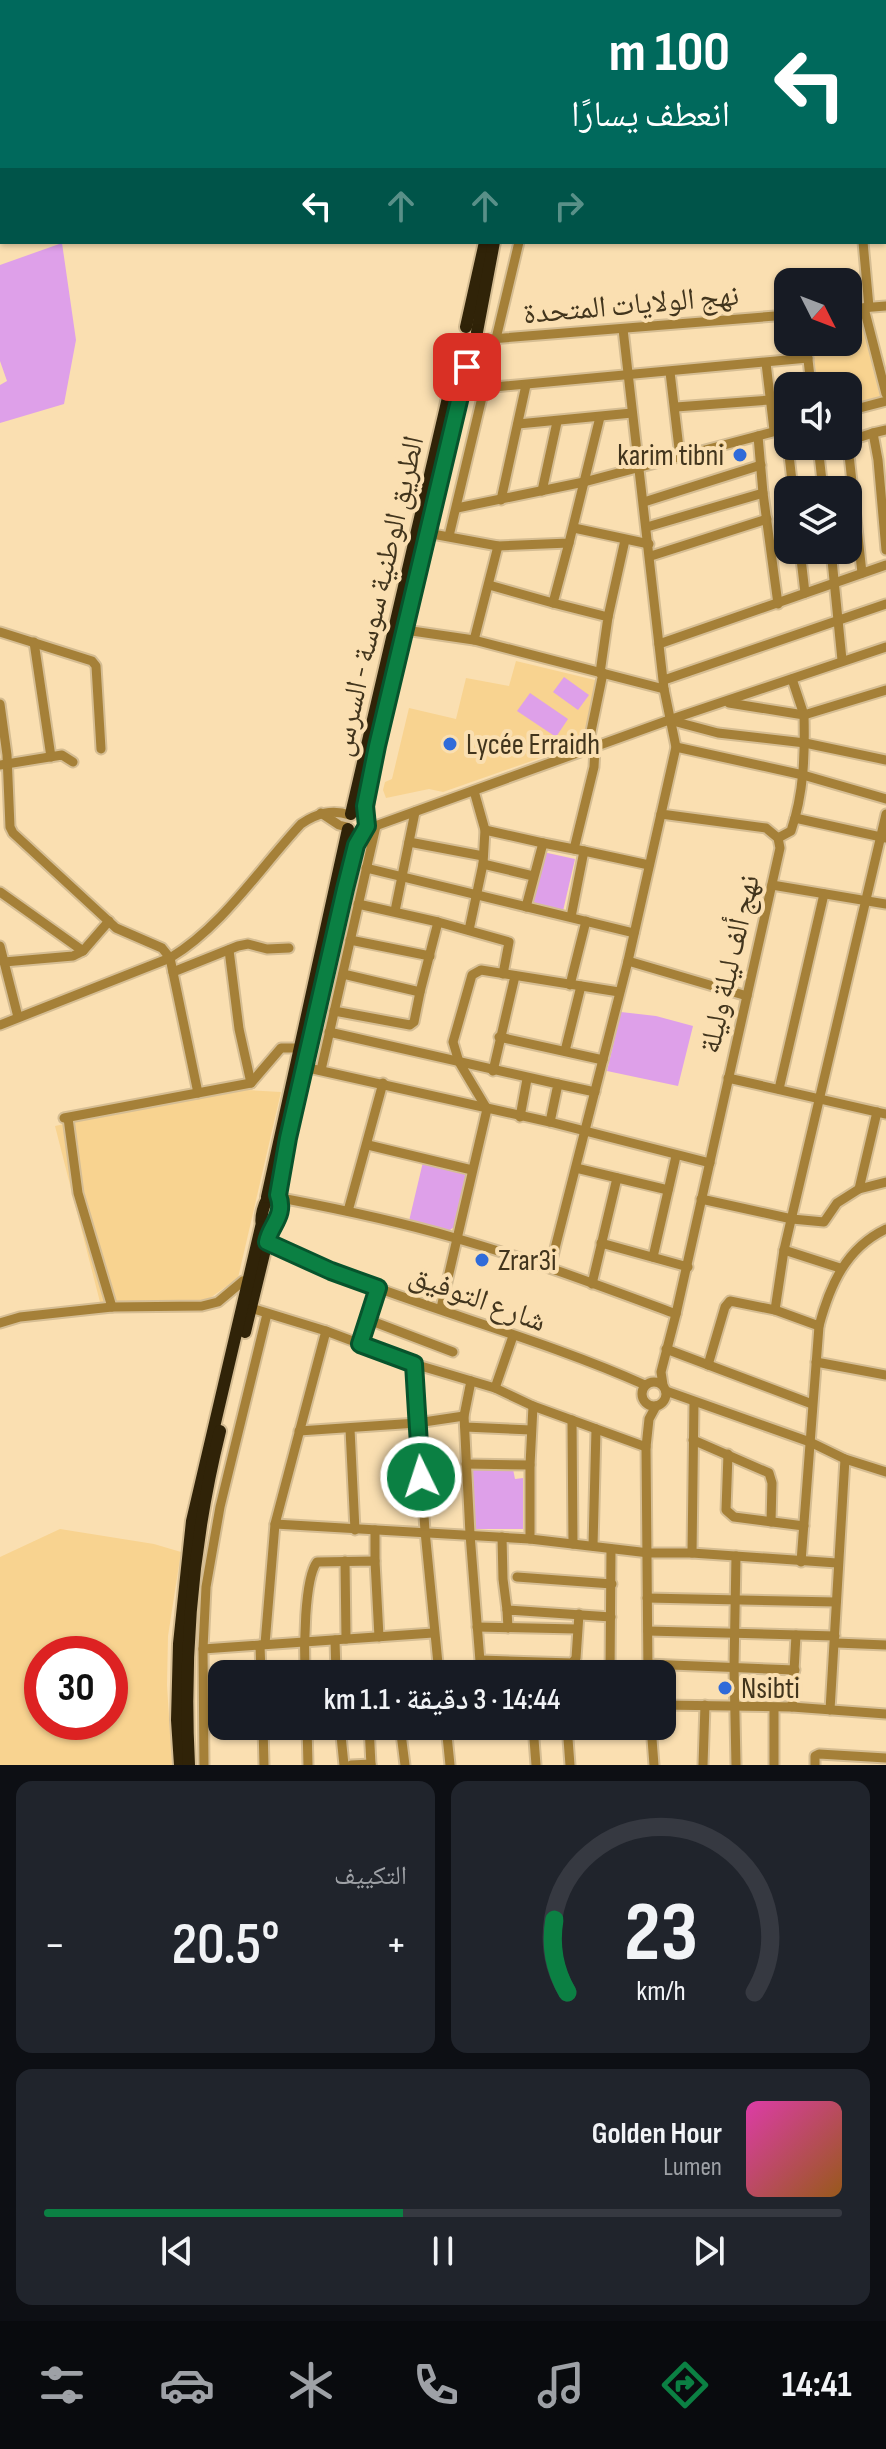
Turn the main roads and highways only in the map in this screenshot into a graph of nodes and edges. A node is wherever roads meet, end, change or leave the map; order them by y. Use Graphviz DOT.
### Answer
graph roads {
  1 [pos="485,244"];
  2 [pos="494,244"];
  3 [pos="471,337"];
  4 [pos="349,821"];
  5 [pos="367,825"];
  6 [pos="275,1197"];
  7 [pos="266,1234"];
  8 [pos="180,1765"];
  9 [pos="189,1765"];
  1 -- 3 [label="highway, الطريق الوطنية سوسة - السرس"];
  2 -- 3 [label="highway, الطريق الوطنية سوسة - السرس"];
  3 -- 4 [label="highway, الطريق الوطنية سوسة - السرس"];
  3 -- 5 [label="highway, الطريق الوطنية سوسة - السرس"];
  4 -- 5 [label="highway"];
  4 -- 5 [label="highway"];
  4 -- 6 [label="highway, الطريق الوطنية سوسة - السرس"];
  5 -- 6 [label="highway, الطريق الوطنية سوسة - السرس"];
  6 -- 7 [label="highway"];
  7 -- 8 [label="highway"];
  7 -- 9 [label="highway"];
}
